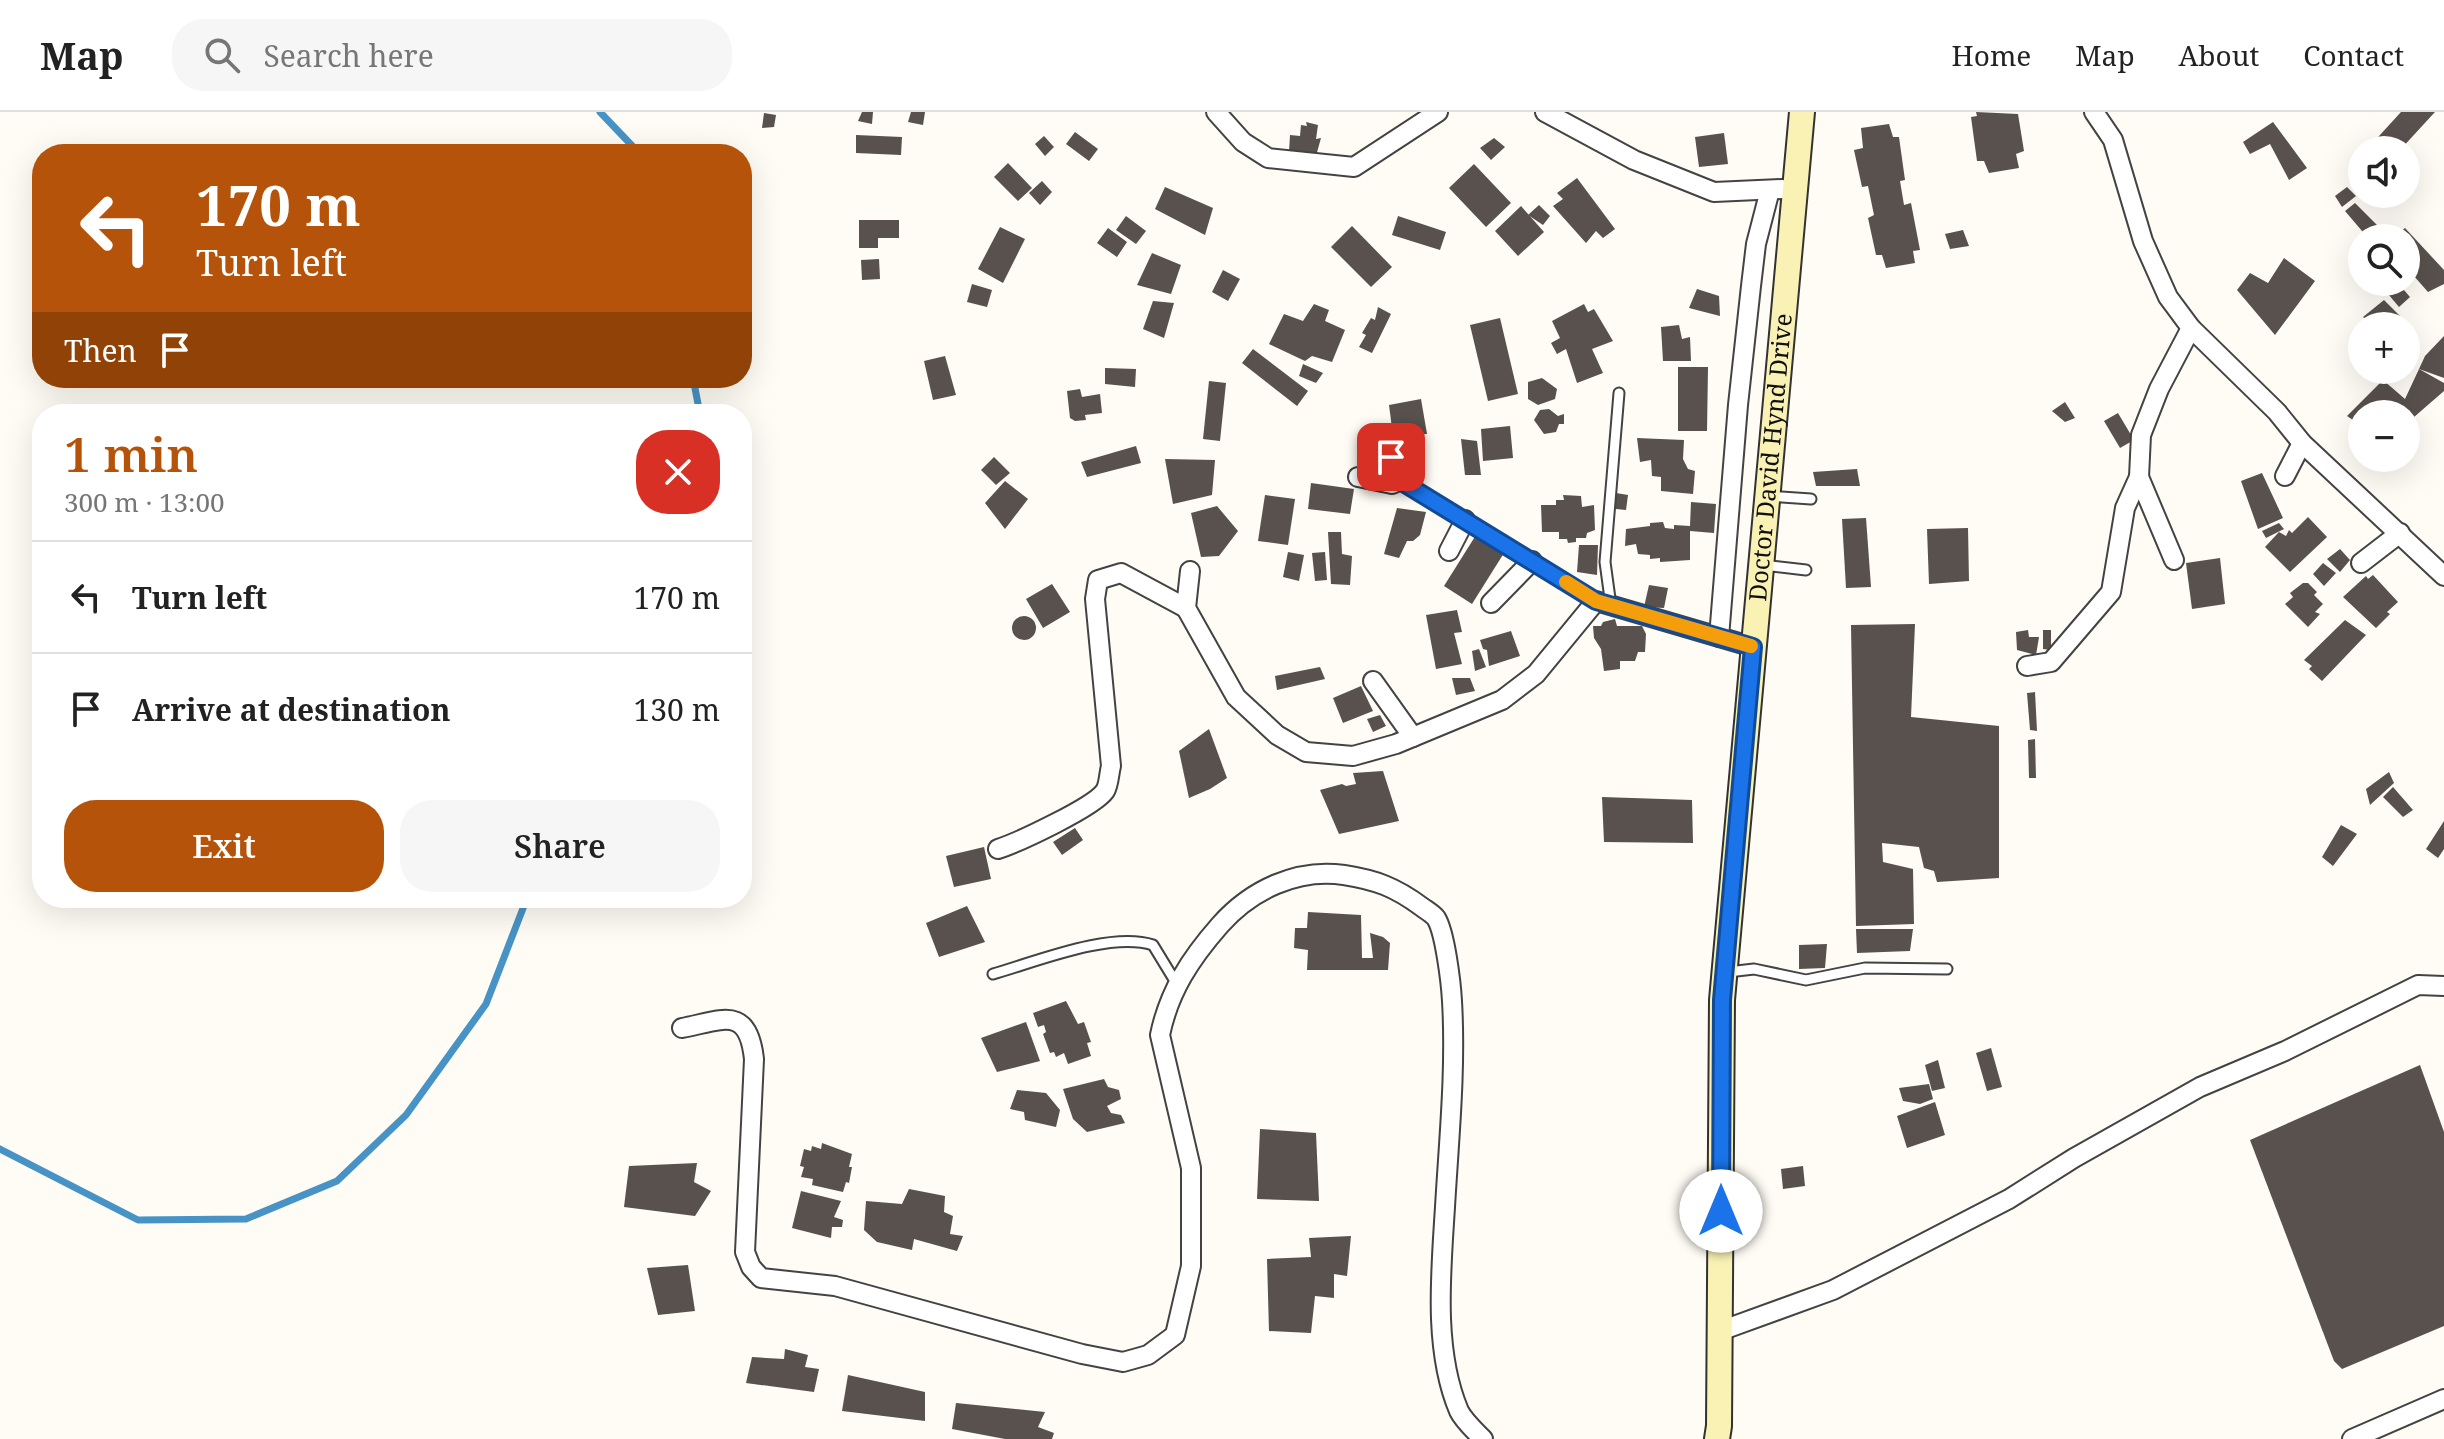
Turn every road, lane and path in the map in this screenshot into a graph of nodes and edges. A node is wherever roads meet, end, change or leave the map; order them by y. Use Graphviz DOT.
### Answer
graph roads {
  1 [pos="1216,112"];
  2 [pos="1438,112"];
  3 [pos="1545,112"];
  4 [pos="1802,112"];
  5 [pos="2094,112"];
  6 [pos="1797,189"];
  7 [pos="1770,190"];
  8 [pos="2191,328"];
  9 [pos="1619,393"];
  10 [pos="2302,443"];
  11 [pos="1391,457"];
  12 [pos="2285,476"];
  13 [pos="1358,477"];
  14 [pos="2139,477"];
  15 [pos="1400,480"];
  16 [pos="1766,496"];
  17 [pos="1811,499"];
  18 [pos="1390,501"];
  19 [pos="1465,520"];
  20 [pos="2400,533"];
  21 [pos="1449,551"];
  22 [pos="2174,560"];
  23 [pos="1532,561"];
  24 [pos="2361,563"];
  25 [pos="1760,565"];
  26 [pos="1806,570"];
  27 [pos="1190,571"];
  28 [pos="2442,571"];
  29 [pos="1491,603"];
  30 [pos="1604,603"];
  31 [pos="1186,608"];
  32 [pos="1719,637"];
  33 [pos="1753,647"];
  34 [pos="2027,666"];
  35 [pos="1373,681"];
  36 [pos="1413,737"];
  37 [pos="998,849"];
  38 [pos="1947,969"];
  39 [pos="1724,972"];
  40 [pos="993,974"];
  41 [pos="1178,986"];
  42 [pos="2444,986"];
  43 [pos="682,1028"];
  44 [pos="1720,1331"];
  45 [pos="2444,1399"];
  46 [pos="1719,1435"];
  47 [pos="1483,1439"];
  48 [pos="2352,1439"];
  1 -- 2 [label="street"];
  3 -- 7 [label="street"];
  4 -- 6 [label="main road, Doctor David Hynd Drive"];
  5 -- 8 [label="street"];
  6 -- 7 [label="street"];
  6 -- 16 [label="main road, Doctor David Hynd Drive"];
  7 -- 32 [label="street"];
  8 -- 10 [label="street"];
  8 -- 14 [label="street"];
  9 -- 30 [label="lane"];
  10 -- 12 [label="street"];
  10 -- 20 [label="street"];
  11 -- 15 [label="street"];
  13 -- 15 [label="street"];
  14 -- 22 [label="street"];
  14 -- 34 [label="street"];
  15 -- 18 [label="street"];
  15 -- 19 [label="lane"];
  16 -- 17 [label="lane"];
  16 -- 25 [label="main road, Doctor David Hynd Drive"];
  19 -- 21 [label="street"];
  19 -- 23 [label="lane"];
  20 -- 24 [label="street"];
  20 -- 28 [label="street"];
  23 -- 29 [label="street"];
  23 -- 30 [label="lane"];
  25 -- 26 [label="lane"];
  25 -- 33 [label="main road, Doctor David Hynd Drive"];
  27 -- 31 [label="street"];
  30 -- 32 [label="street"];
  30 -- 36 [label="street"];
  31 -- 36 [label="street"];
  31 -- 37 [label="street"];
  32 -- 33 [label="street"];
  33 -- 39 [label="main road, Doctor David Hynd Drive"];
  35 -- 36 [label="street"];
  38 -- 39 [label="lane"];
  39 -- 44 [label="main road, Doctor David Hynd Drive"];
  40 -- 41 [label="lane"];
  41 -- 43 [label="street"];
  41 -- 47 [label="street"];
  42 -- 44 [label="street"];
  44 -- 46 [label="main road, Doctor David Hynd Drive"];
  45 -- 48 [label="street"];
}
